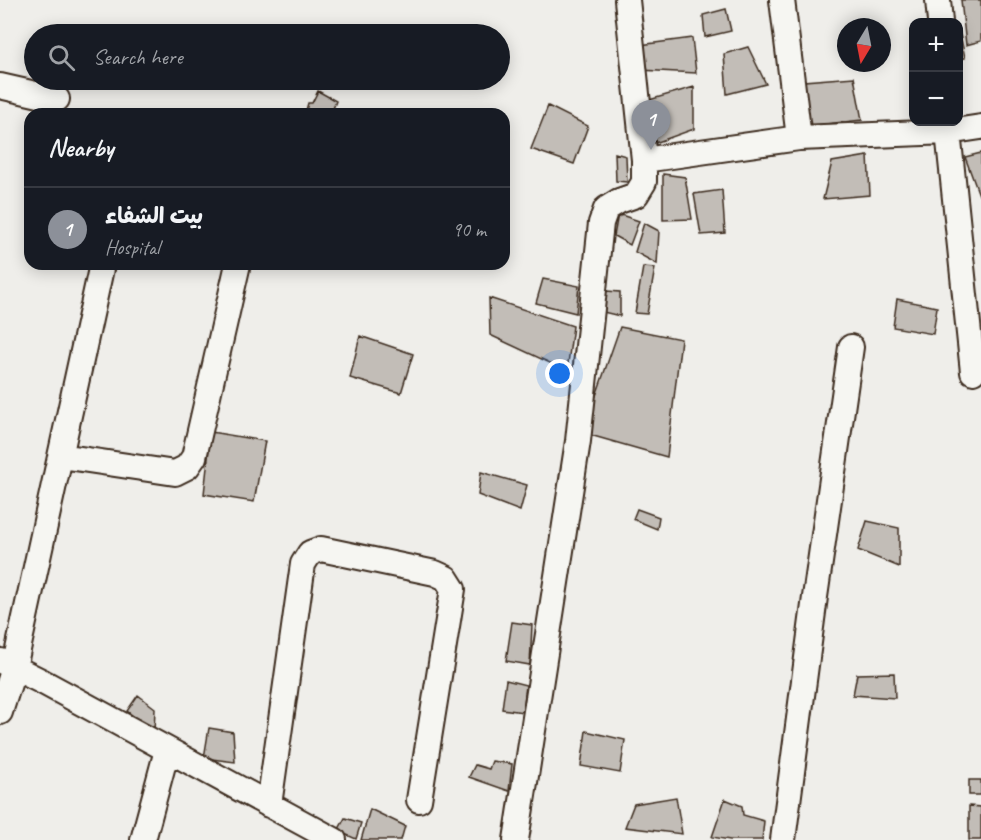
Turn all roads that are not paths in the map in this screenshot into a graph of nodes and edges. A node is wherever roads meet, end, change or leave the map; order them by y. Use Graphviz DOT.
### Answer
graph roads {
  1 [pos="627,0"];
  2 [pos="782,0"];
  3 [pos="938,0"];
  4 [pos="940,18"];
  5 [pos="0,86"];
  6 [pos="57,99"];
  7 [pos="947,127"];
  8 [pos="981,127"];
  9 [pos="799,138"];
  10 [pos="644,160"];
  11 [pos="101,270"];
  12 [pos="237,270"];
  13 [pos="973,277"];
  14 [pos="851,347"];
  15 [pos="973,372"];
  16 [pos="61,456"];
  17 [pos="7,664"];
  18 [pos="0,712"];
  19 [pos="167,750"];
  20 [pos="419,800"];
  21 [pos="269,805"];
  22 [pos="143,840"];
  23 [pos="334,840"];
  24 [pos="516,840"];
  25 [pos="783,840"];
  1 -- 10 [label="street"];
  2 -- 9 [label="street"];
  3 -- 4 [label="street"];
  5 -- 6 [label="street"];
  7 -- 8 [label="street"];
  7 -- 9 [label="street"];
  7 -- 13 [label="street"];
  9 -- 10 [label="street"];
  10 -- 24 [label="street"];
  11 -- 16 [label="street"];
  12 -- 16 [label="street"];
  13 -- 15 [label="street"];
  14 -- 25 [label="street"];
  16 -- 17 [label="street"];
  17 -- 18 [label="street"];
  17 -- 19 [label="street"];
  19 -- 21 [label="street"];
  19 -- 22 [label="street"];
  20 -- 21 [label="street"];
  21 -- 23 [label="street"];
}
